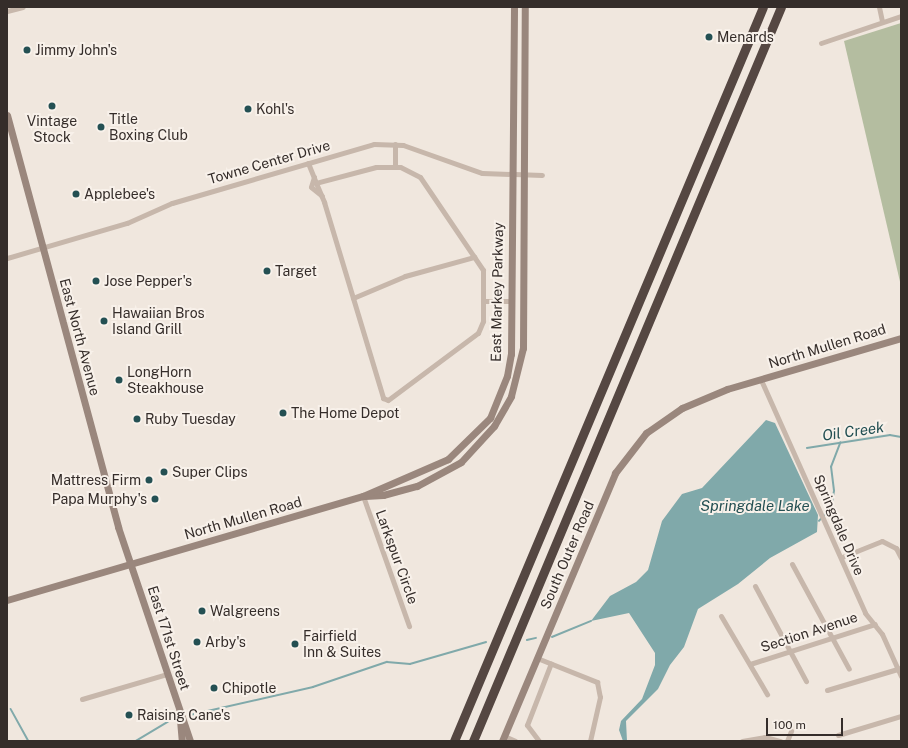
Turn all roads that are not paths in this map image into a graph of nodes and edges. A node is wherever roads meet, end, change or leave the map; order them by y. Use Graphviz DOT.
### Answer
graph roads {
  1 [pos="24,7"];
  2 [pos="514,7"];
  3 [pos="525,7"];
  4 [pos="762,7"];
  5 [pos="781,7"];
  6 [pos="879,7"];
  7 [pos="7,11"];
  8 [pos="901,16"];
  9 [pos="882,22"];
  10 [pos="821,44"];
  11 [pos="7,115"];
  12 [pos="8,123"];
  13 [pos="395,144"];
  14 [pos="308,163"];
  15 [pos="395,167"];
  16 [pos="524,175"];
  17 [pos="542,175"];
  18 [pos="513,176"];
  19 [pos="314,177"];
  20 [pos="316,183"];
  21 [pos="322,196"];
  22 [pos="43,249"];
  23 [pos="474,257"];
  24 [pos="7,258"];
  25 [pos="353,298"];
  26 [pos="483,301"];
  27 [pos="512,301"];
  28 [pos="901,338"];
  29 [pos="761,380"];
  30 [pos="689,404"];
  31 [pos="363,496"];
  32 [pos="842,557"];
  33 [pos="901,558"];
  34 [pos="131,564"];
  35 [pos="792,564"];
  36 [pos="755,586"];
  37 [pos="7,600"];
  38 [pos="721,616"];
  39 [pos="875,624"];
  40 [pos="409,626"];
  41 [pos="832,637"];
  42 [pos="789,651"];
  43 [pos="537,658"];
  44 [pos="551,663"];
  45 [pos="750,664"];
  46 [pos="849,668"];
  47 [pos="900,668"];
  48 [pos="167,674"];
  49 [pos="901,676"];
  50 [pos="806,681"];
  51 [pos="827,690"];
  52 [pos="766,694"];
  53 [pos="82,699"];
  54 [pos="901,716"];
  55 [pos="180,720"];
  56 [pos="791,731"];
  57 [pos="838,735"];
  58 [pos="503,738"];
  59 [pos="182,741"];
  60 [pos="190,741"];
  61 [pos="453,741"];
  62 [pos="473,741"];
  63 [pos="515,741"];
  64 [pos="538,741"];
  65 [pos="590,741"];
  66 [pos="742,741"];
  67 [pos="780,741"];
  68 [pos="787,741"];
  1 -- 7 [label="street"];
  2 -- 18 [label="street, East Markey Parkway"];
  3 -- 16 [label="street, East Markey Parkway"];
  4 -- 61 [label="highway"];
  5 -- 62 [label="highway"];
  6 -- 9 [label="street"];
  8 -- 9 [label="street"];
  9 -- 10 [label="street"];
  11 -- 12 [label="street, East North Avenue"];
  12 -- 22 [label="street, East North Avenue"];
  13 -- 14 [label="street, Towne Center Drive"];
  13 -- 15 [label="street"];
  13 -- 18 [label="street, Towne Center Drive"];
  14 -- 19 [label="street"];
  14 -- 22 [label="street, Towne Center Drive"];
  15 -- 20 [label="street"];
  15 -- 23 [label="street"];
  16 -- 17 [label="street, Towne Center Drive"];
  16 -- 18 [label="street, Towne Center Drive"];
  16 -- 31 [label="street, East Markey Parkway"];
  18 -- 27 [label="street, East Markey Parkway"];
  19 -- 20 [label="street"];
  19 -- 21 [label="street"];
  20 -- 21 [label="street"];
  21 -- 25 [label="street"];
  22 -- 24 [label="street, Towne Center Drive"];
  22 -- 34 [label="street, East North Avenue"];
  23 -- 25 [label="street"];
  23 -- 26 [label="street"];
  25 -- 26 [label="street"];
  26 -- 27 [label="street"];
  27 -- 31 [label="street, East Markey Parkway"];
  28 -- 29 [label="street, North Mullen Road"];
  29 -- 30 [label="street, North Mullen Road"];
  29 -- 32 [label="street, Springdale Drive"];
  30 -- 43 [label="street, South Outer Road"];
  31 -- 34 [label="street, North Mullen Road"];
  31 -- 40 [label="street, Larkspur Circle"];
  32 -- 33 [label="street"];
  32 -- 39 [label="street, Springdale Drive"];
  34 -- 37 [label="street, North Mullen Road"];
  34 -- 48 [label="street, East 171st Street"];
  35 -- 41 [label="street"];
  36 -- 42 [label="street"];
  38 -- 45 [label="street"];
  39 -- 41 [label="street, Section Avenue"];
  39 -- 47 [label="street, Springdale Drive"];
  41 -- 42 [label="street, Section Avenue"];
  41 -- 46 [label="street"];
  42 -- 45 [label="street, Section Avenue"];
  42 -- 50 [label="street"];
  43 -- 44 [label="street"];
  43 -- 58 [label="street, South Outer Road"];
  44 -- 64 [label="street"];
  44 -- 65 [label="street"];
  45 -- 52 [label="street"];
  47 -- 49 [label="street, Springdale Drive"];
  47 -- 51 [label="street"];
  48 -- 53 [label="street"];
  48 -- 55 [label="street, East 171st Street"];
  54 -- 57 [label="street"];
  55 -- 59 [label="street, East 171st Street"];
  55 -- 60 [label="street, East 171st Street"];
  56 -- 68 [label="street"];
  58 -- 63 [label="street"];
  66 -- 67 [label="street"];
}
